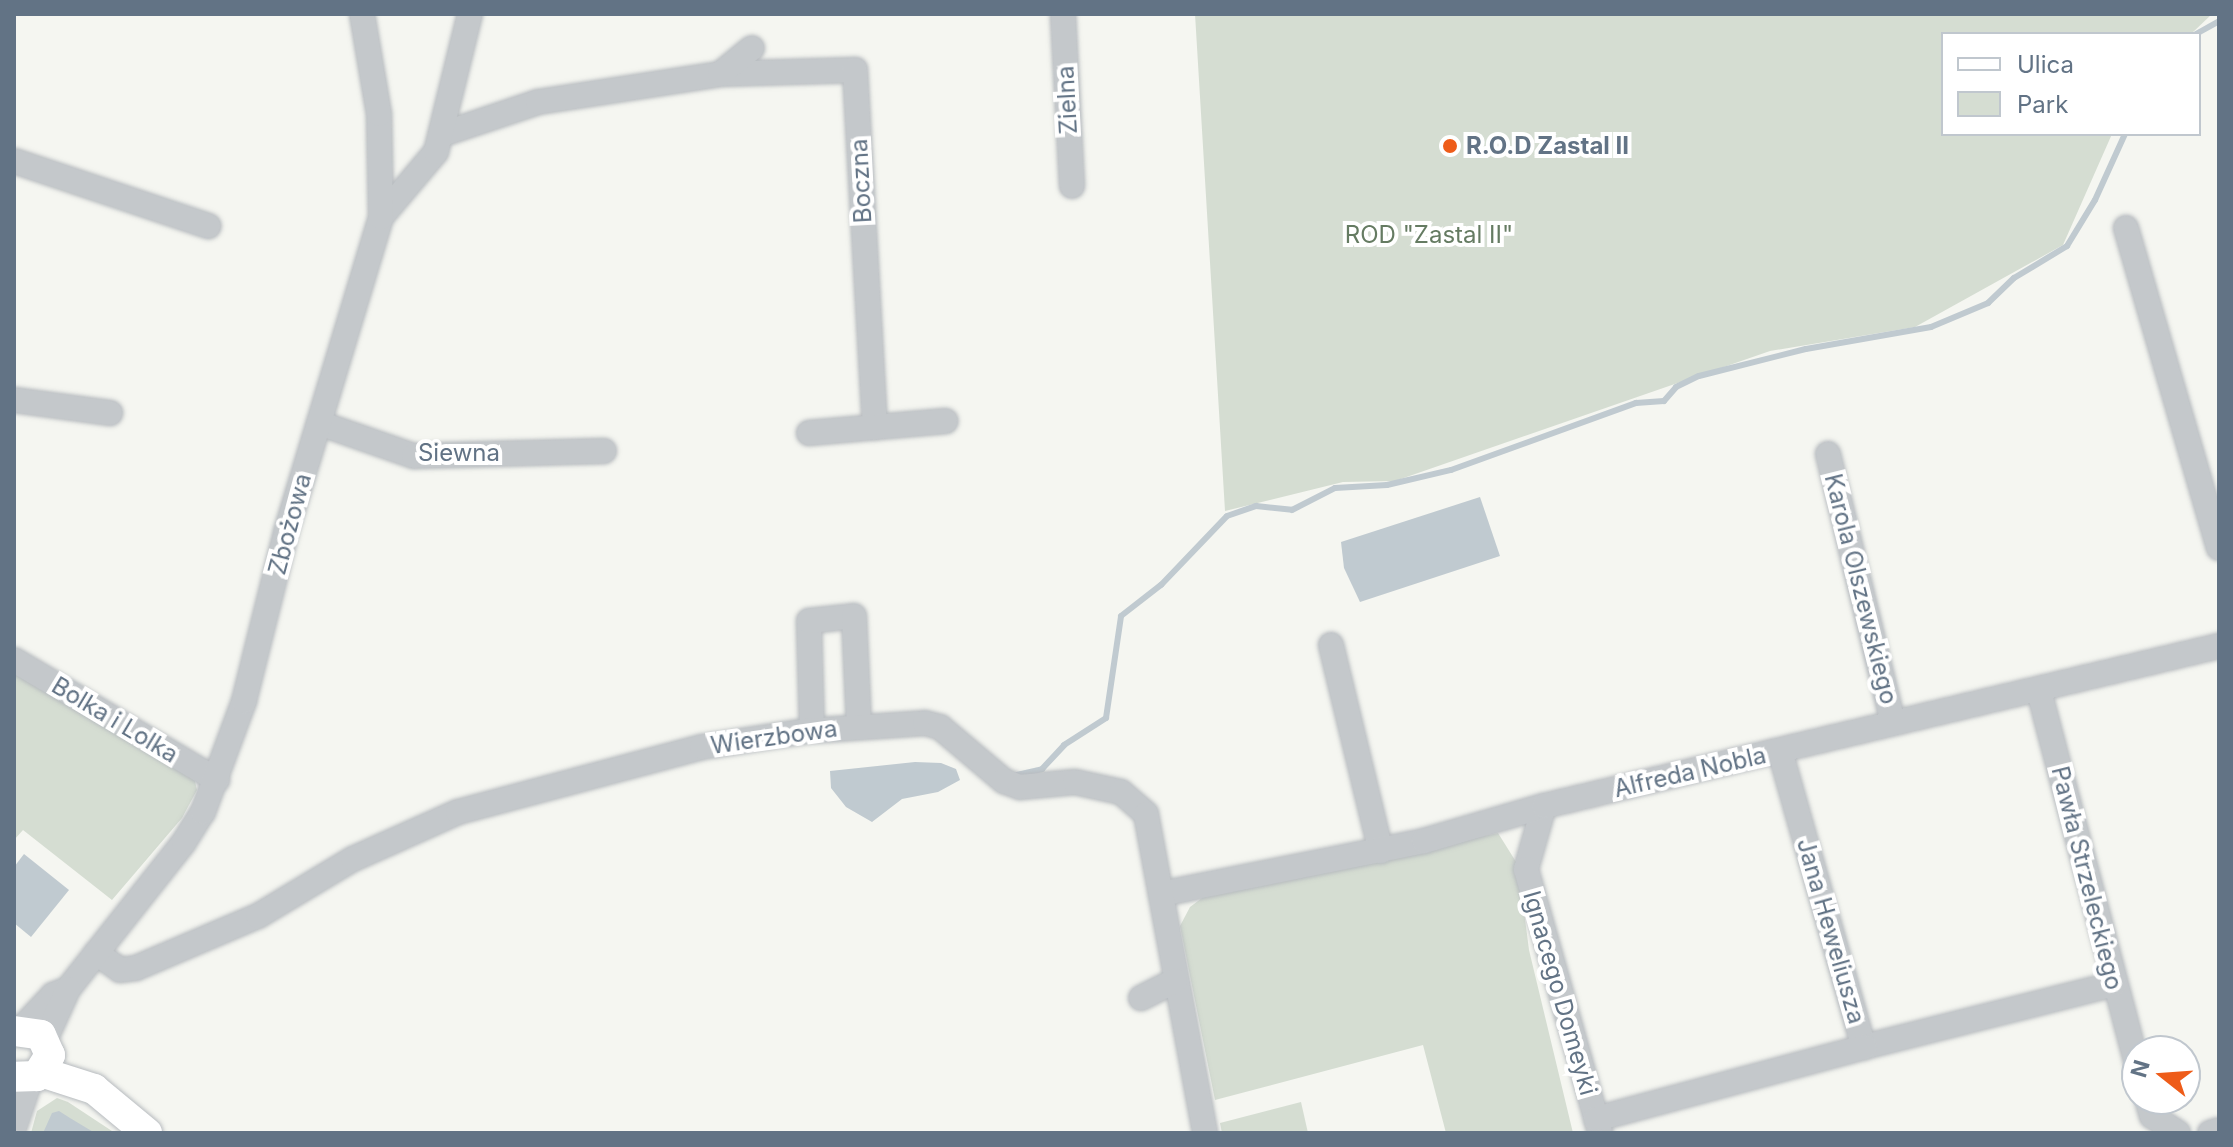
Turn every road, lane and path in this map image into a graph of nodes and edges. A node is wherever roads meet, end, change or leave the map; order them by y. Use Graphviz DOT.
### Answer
graph roads {
  1 [pos="362,14"];
  2 [pos="470,14"];
  3 [pos="1063,14"];
  4 [pos="752,48"];
  5 [pos="720,74"];
  6 [pos="443,134"];
  7 [pos="14,161"];
  8 [pos="1072,186"];
  9 [pos="381,217"];
  10 [pos="208,226"];
  11 [pos="2126,228"];
  12 [pos="14,400"];
  13 [pos="110,413"];
  14 [pos="945,421"];
  15 [pos="319,423"];
  16 [pos="875,427"];
  17 [pos="809,433"];
  18 [pos="604,451"];
  19 [pos="1828,454"];
  20 [pos="2219,548"];
  21 [pos="1331,645"];
  22 [pos="2219,646"];
  23 [pos="14,660"];
  24 [pos="2039,691"];
  25 [pos="1893,723"];
  26 [pos="859,726"];
  27 [pos="812,730"];
  28 [pos="1780,751"];
  29 [pos="217,780"];
  30 [pos="1544,806"];
  31 [pos="1381,851"];
  32 [pos="1161,894"];
  33 [pos="96,953"];
  34 [pos="1175,981"];
  35 [pos="2114,984"];
  36 [pos="1141,998"];
  37 [pos="2129,1035"];
  38 [pos="1864,1047"];
  39 [pos="31,1054"];
  40 [pos="2152,1115"];
  41 [pos="1598,1126"];
  42 [pos="14,1128"];
  43 [pos="2219,1130"];
  44 [pos="147,1133"];
  45 [pos="1205,1133"];
  46 [pos="2178,1133"];
  47 [pos="2210,1133"];
  1 -- 9 [label="street, Zbożowa"];
  2 -- 6 [label="street"];
  3 -- 8 [label="street, Zielna"];
  4 -- 5 [label="street"];
  5 -- 6 [label="street, Boczna"];
  5 -- 16 [label="street, Boczna"];
  6 -- 9 [label="street"];
  7 -- 10 [label="street"];
  9 -- 15 [label="street, Zbożowa"];
  11 -- 20 [label="street"];
  12 -- 13 [label="street"];
  14 -- 16 [label="street"];
  15 -- 18 [label="street, Siewna"];
  15 -- 29 [label="street, Zbożowa"];
  16 -- 17 [label="street"];
  19 -- 25 [label="street, Karola Olszewskiego"];
  21 -- 31 [label="street"];
  22 -- 24 [label="street, Alfreda Nobla"];
  23 -- 29 [label="street, Bolka i Lolka"];
  24 -- 25 [label="street, Alfreda Nobla"];
  24 -- 35 [label="street, Pawła Strzeleckiego"];
  25 -- 28 [label="street, Alfreda Nobla"];
  26 -- 27 [label="street, Wierzbowa"];
  26 -- 27 [label="street"];
  26 -- 32 [label="street, Wierzbowa"];
  27 -- 33 [label="street, Wierzbowa"];
  28 -- 30 [label="street, Alfreda Nobla"];
  28 -- 38 [label="street, Jana Heweliusza"];
  29 -- 33 [label="street, Zbożowa"];
  30 -- 31 [label="street, Alfreda Nobla"];
  30 -- 41 [label="street, Ignacego Domeyki"];
  31 -- 32 [label="street, Alfreda Nobla"];
  32 -- 34 [label="street, Wierzbowa"];
  33 -- 39 [label="street, Zbożowa"];
  34 -- 36 [label="street"];
  34 -- 45 [label="street, Wierzbowa"];
  35 -- 37 [label="street, Pawła Strzeleckiego"];
  35 -- 38 [label="street, Jana Heweliusza"];
  38 -- 41 [label="street"];
  39 -- 42 [label="street"];
  39 -- 44 [label="main road"];
  40 -- 46 [label="street"];
  43 -- 47 [label="street"];
}
